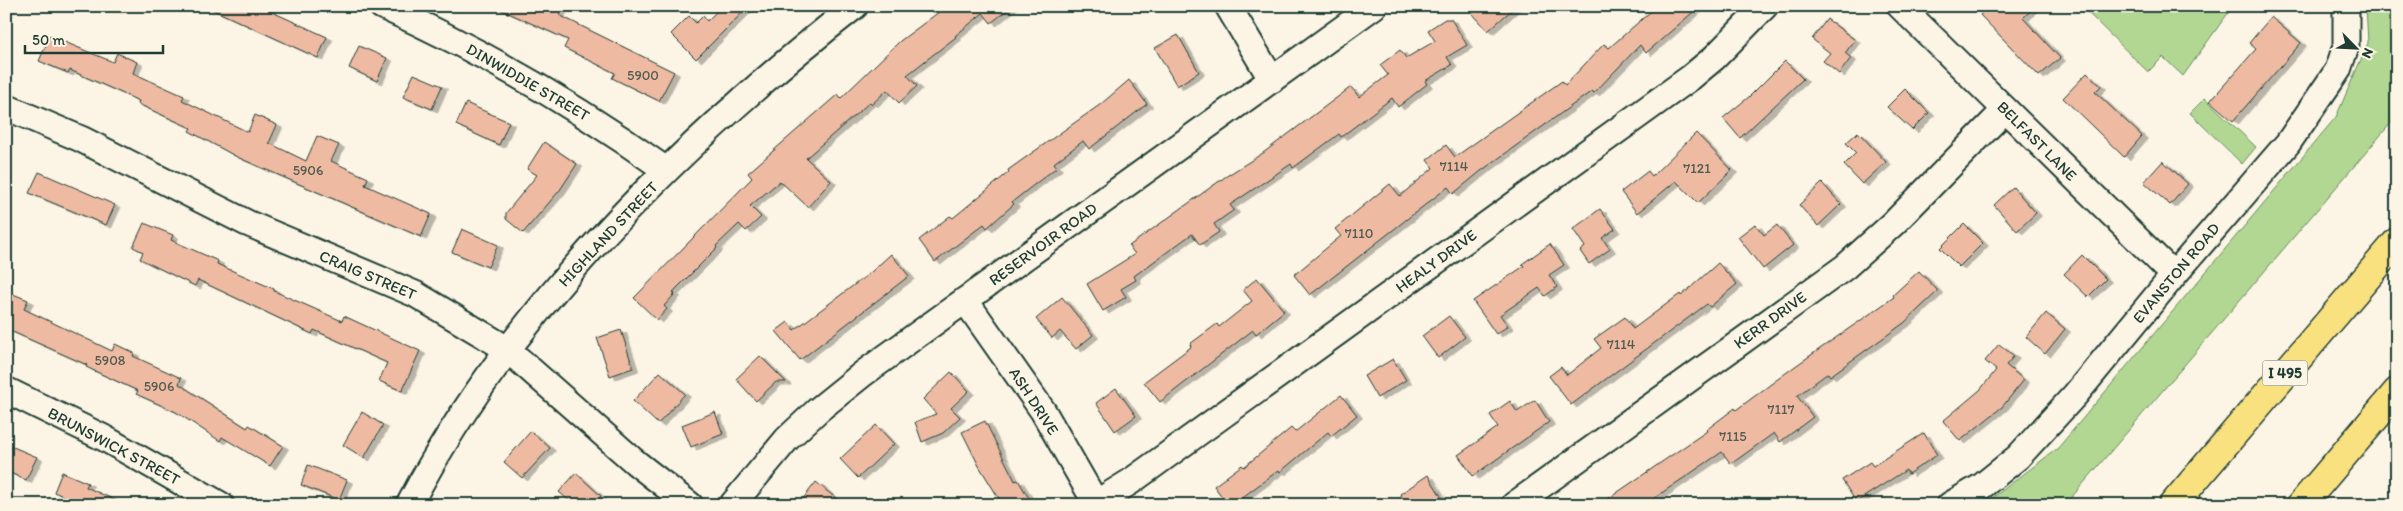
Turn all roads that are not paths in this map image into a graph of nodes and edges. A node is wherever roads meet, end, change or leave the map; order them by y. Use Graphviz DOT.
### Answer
graph roads {
  1 [pos="382,6"];
  2 [pos="855,6"];
  3 [pos="1228,6"];
  4 [pos="1374,6"];
  5 [pos="1765,6"];
  6 [pos="1900,6"];
  7 [pos="2346,6"];
  8 [pos="1272,80"];
  9 [pos="6,107"];
  10 [pos="2005,110"];
  11 [pos="666,170"];
  12 [pos="2397,242"];
  13 [pos="2174,275"];
  14 [pos="965,300"];
  15 [pos="507,349"];
  16 [pos="6,390"];
  17 [pos="2397,392"];
  18 [pos="1096,504"];
  19 [pos="221,505"];
  20 [pos="409,505"];
  21 [pos="690,505"];
  22 [pos="732,505"];
  23 [pos="1514,505"];
  24 [pos="1950,505"];
  25 [pos="2174,505"];
  26 [pos="2301,505"];
  1 -- 11 [label="street, DINWIDDIE STREET"];
  2 -- 11 [label="street, HIGHLAND STREET"];
  3 -- 8 [label="street"];
  4 -- 8 [label="street, RESERVOIR ROAD"];
  5 -- 18 [label="street, HEALY DRIVE"];
  6 -- 10 [label="street, BELFAST LANE"];
  7 -- 13 [label="street, EVANSTON ROAD"];
  8 -- 14 [label="street, RESERVOIR ROAD"];
  9 -- 15 [label="street, CRAIG STREET"];
  10 -- 13 [label="street, BELFAST LANE"];
  10 -- 23 [label="street, KERR DRIVE"];
  11 -- 15 [label="street, HIGHLAND STREET"];
  12 -- 25 [label="highway, I 495"];
  13 -- 24 [label="street, EVANSTON ROAD"];
  14 -- 18 [label="street, ASH DRIVE"];
  14 -- 22 [label="street, RESERVOIR ROAD"];
  15 -- 20 [label="street, HIGHLAND STREET"];
  15 -- 21 [label="street, CRAIG STREET"];
  16 -- 19 [label="street, BRUNSWICK STREET"];
  17 -- 26 [label="highway"];
}
